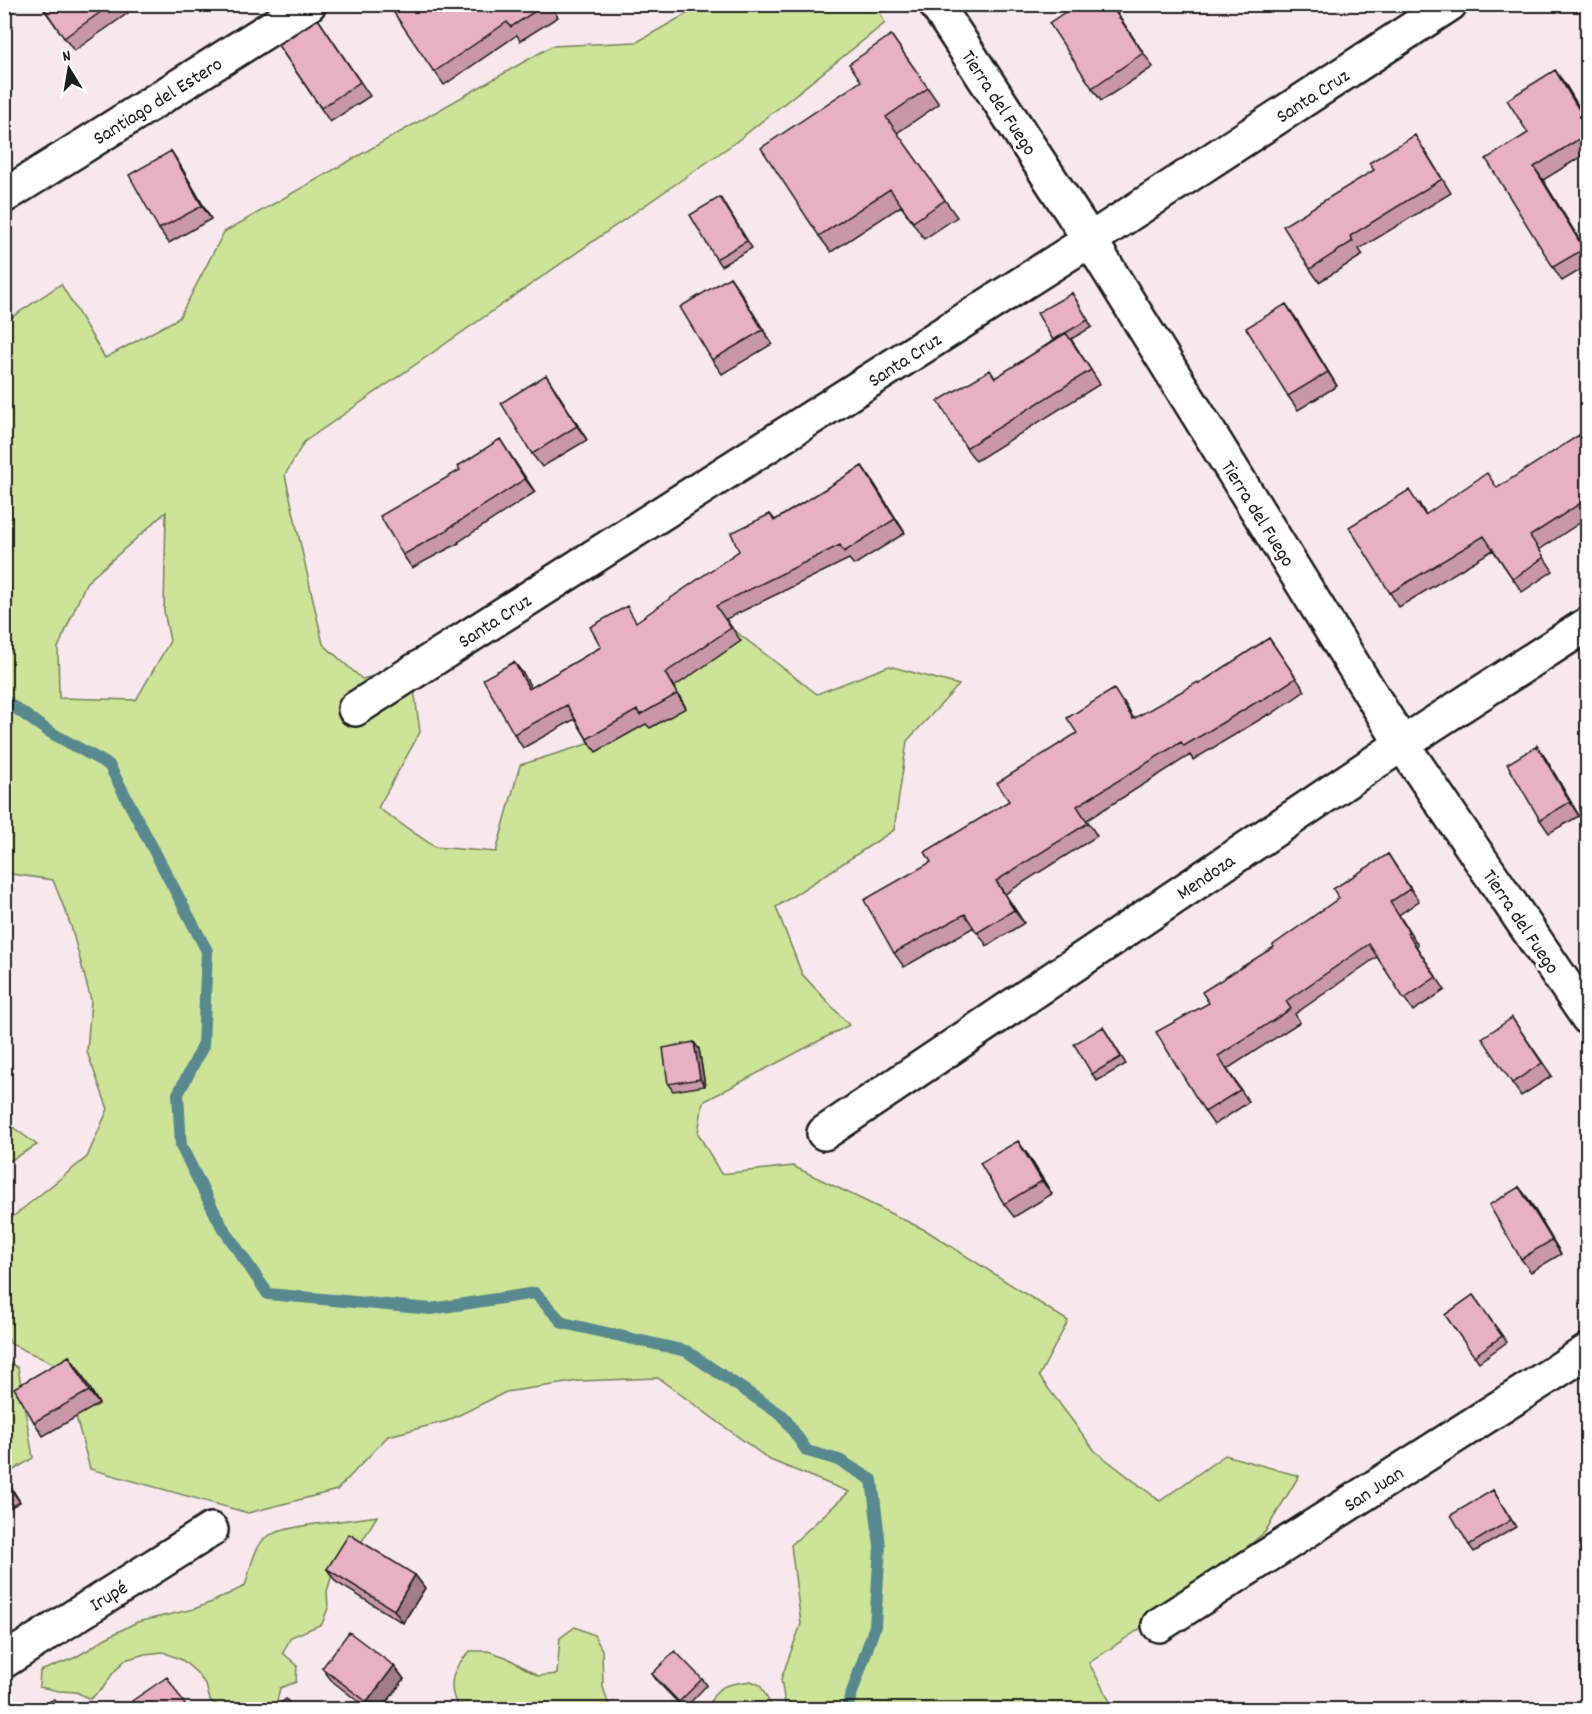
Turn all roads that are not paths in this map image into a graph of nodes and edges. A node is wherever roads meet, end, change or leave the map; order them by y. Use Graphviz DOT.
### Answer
graph roads {
  1 [pos="309,4"];
  2 [pos="936,4"];
  3 [pos="1450,4"];
  4 [pos="4,196"];
  5 [pos="1090,240"];
  6 [pos="1587,624"];
  7 [pos="355,709"];
  8 [pos="1402,744"];
  9 [pos="1587,1018"];
  10 [pos="824,1133"];
  11 [pos="1587,1351"];
  12 [pos="211,1530"];
  13 [pos="1159,1625"];
  14 [pos="4,1661"];
  1 -- 4 [label="street, Santiago del Estero"];
  2 -- 5 [label="street, Tierra del Fuego"];
  3 -- 5 [label="street, Santa Cruz"];
  5 -- 7 [label="street, Santa Cruz"];
  5 -- 8 [label="street, Tierra del Fuego"];
  6 -- 8 [label="street, Mendoza"];
  8 -- 9 [label="street, Tierra del Fuego"];
  8 -- 10 [label="street, Mendoza"];
  11 -- 13 [label="street, San Juan"];
  12 -- 14 [label="street, Irupé"];
}
